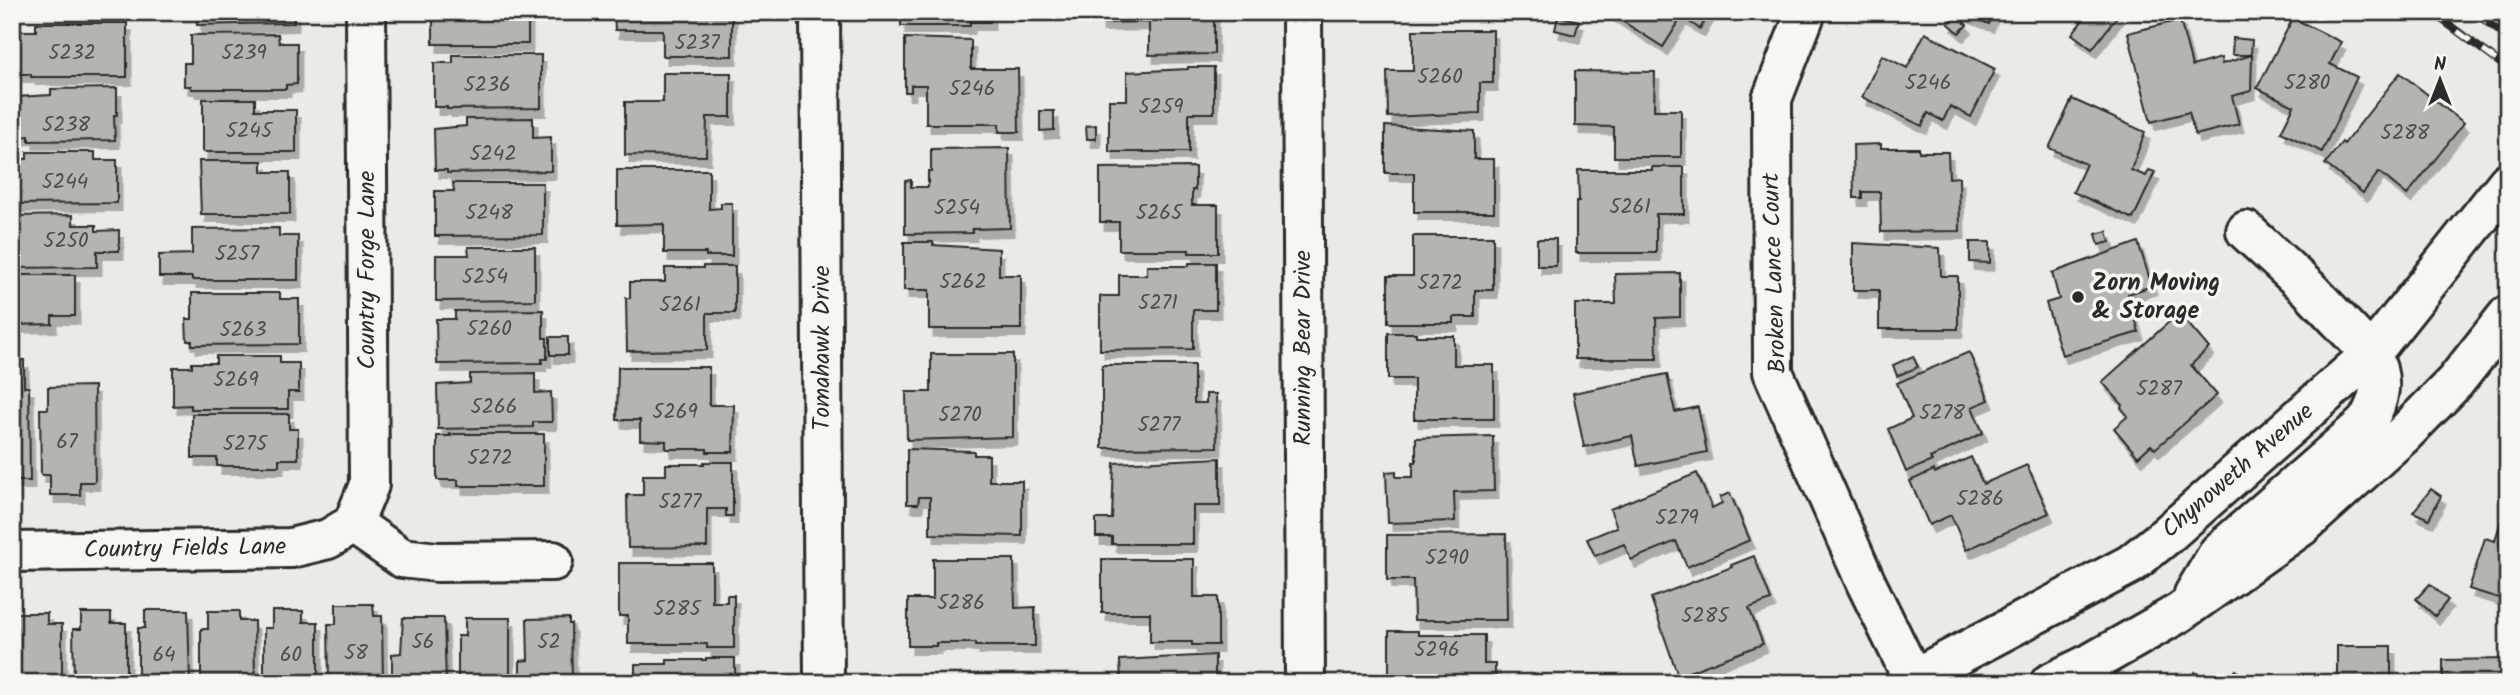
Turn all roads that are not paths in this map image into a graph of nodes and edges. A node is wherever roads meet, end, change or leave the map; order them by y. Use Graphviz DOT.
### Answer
graph roads {
  1 [pos="366,12"];
  2 [pos="820,12"];
  3 [pos="1302,12"];
  4 [pos="1806,12"];
  5 [pos="2508,181"];
  6 [pos="2246,231"];
  7 [pos="2508,315"];
  8 [pos="2371,354"];
  9 [pos="353,524"];
  10 [pos="12,552"];
  11 [pos="552,561"];
  12 [pos="2179,612"];
  13 [pos="2087,673"];
  14 [pos="1911,682"];
  15 [pos="824,683"];
  16 [pos="1305,683"];
  17 [pos="2050,683"];
  1 -- 9 [label="street, Country Forge Lane"];
  2 -- 15 [label="street, Tomahawk Drive"];
  3 -- 16 [label="street, Running Bear Drive"];
  4 -- 14 [label="street, Broken Lance Court"];
  5 -- 8 [label="street, Chynoweth Avenue"];
  6 -- 8 [label="street"];
  7 -- 12 [label="street"];
  8 -- 12 [label="street"];
  8 -- 14 [label="street, Chynoweth Avenue"];
  9 -- 10 [label="street, Country Fields Lane"];
  9 -- 11 [label="street"];
  12 -- 13 [label="street"];
  13 -- 17 [label="street"];
}
